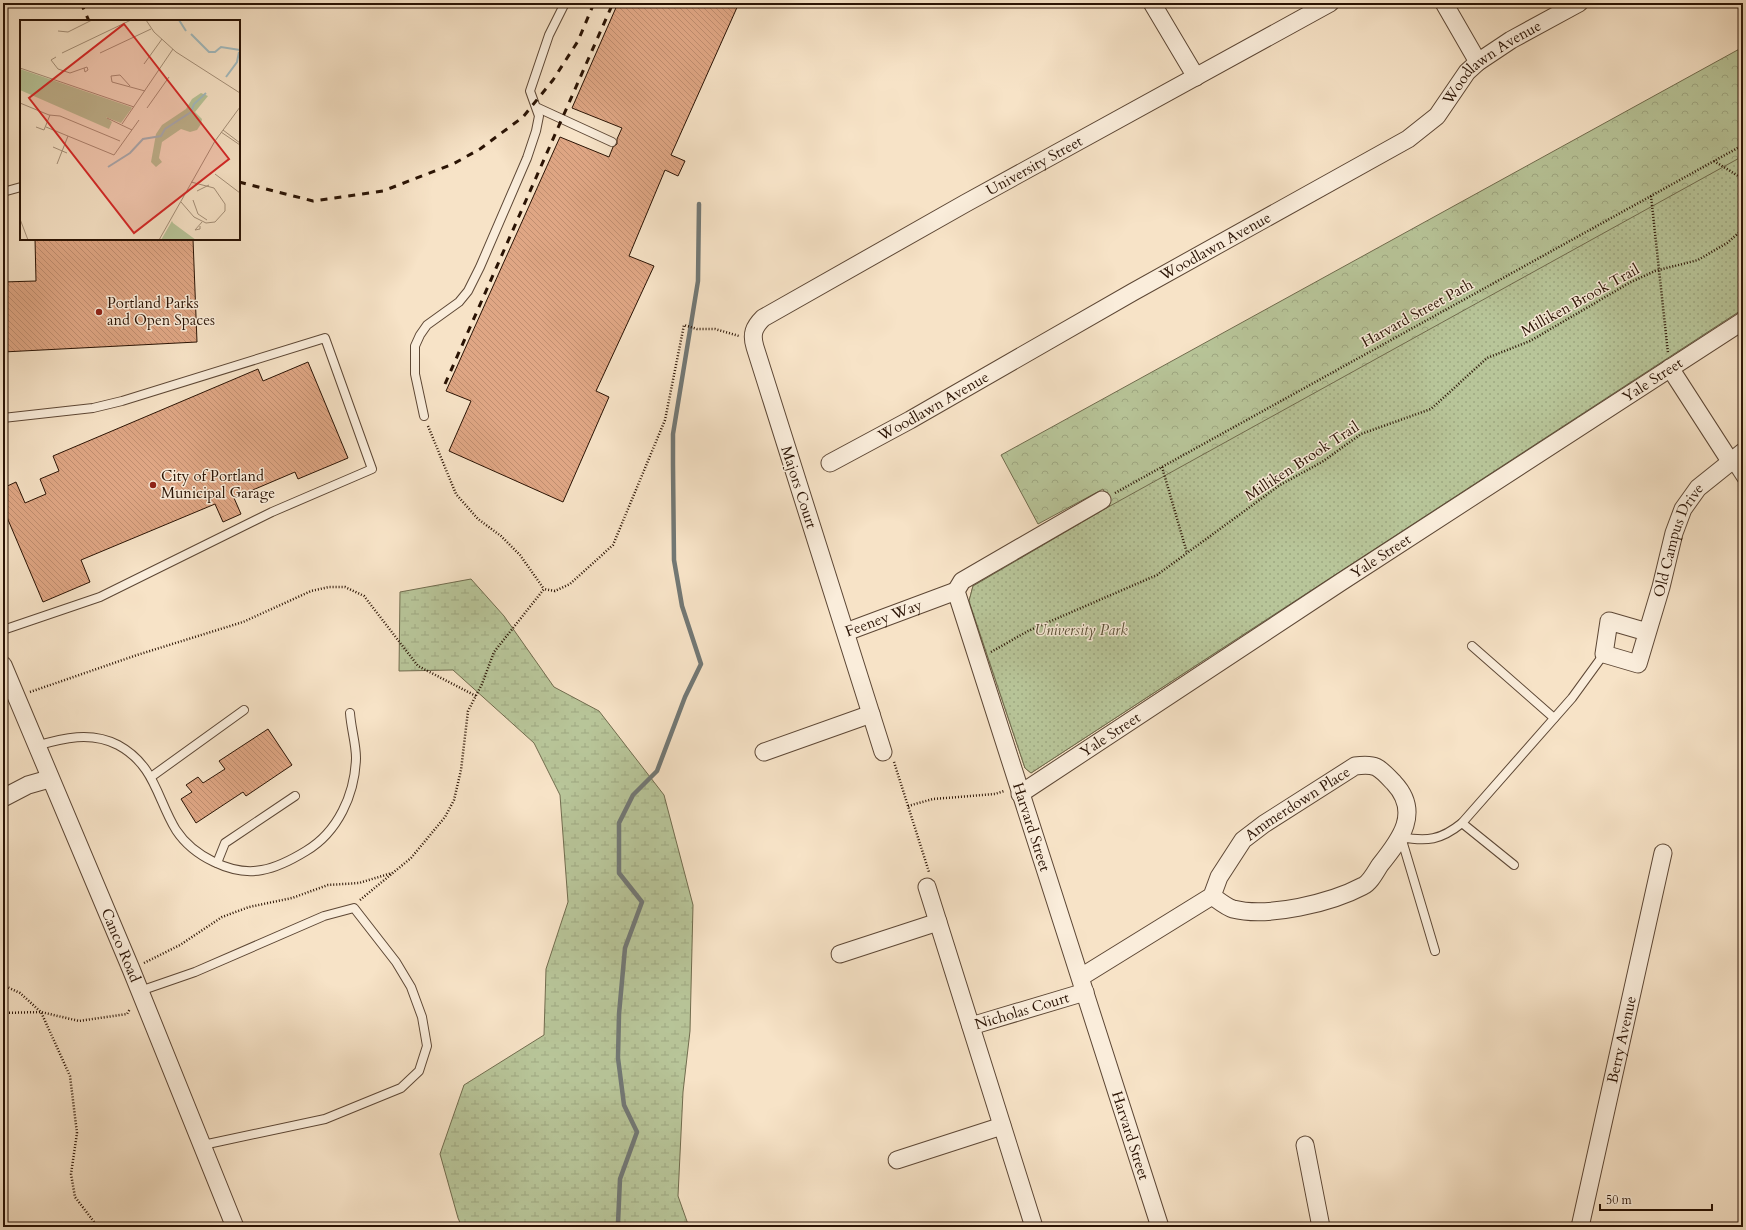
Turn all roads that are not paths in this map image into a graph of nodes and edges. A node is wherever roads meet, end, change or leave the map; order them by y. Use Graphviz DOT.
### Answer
graph roads {
  1 [pos="565,3"];
  2 [pos="1152,3"];
  3 [pos="1330,3"];
  4 [pos="1444,3"];
  5 [pos="1579,3"];
  6 [pos="1478,62"];
  7 [pos="1196,77"];
  8 [pos="538,108"];
  9 [pos="612,142"];
  10 [pos="20,187"];
  11 [pos="3,192"];
  12 [pos="1743,320"];
  13 [pos="753,341"];
  14 [pos="1670,368"];
  15 [pos="424,416"];
  16 [pos="3,418"];
  17 [pos="1736,457"];
  18 [pos="830,463"];
  19 [pos="1743,481"];
  20 [pos="1102,500"];
  21 [pos="956,591"];
  22 [pos="3,630"];
  23 [pos="846,632"];
  24 [pos="1647,632"];
  25 [pos="1472,646"];
  26 [pos="1604,654"];
  27 [pos="3,665"];
  28 [pos="244,710"];
  29 [pos="350,714"];
  30 [pos="872,714"];
  31 [pos="1554,718"];
  32 [pos="36,746"];
  33 [pos="764,752"];
  34 [pos="883,752"];
  35 [pos="152,777"];
  36 [pos="49,779"];
  37 [pos="1019,791"];
  38 [pos="295,796"];
  39 [pos="3,798"];
  40 [pos="1462,822"];
  41 [pos="1401,837"];
  42 [pos="1663,853"];
  43 [pos="217,863"];
  44 [pos="1514,865"];
  45 [pos="927,887"];
  46 [pos="1212,896"];
  47 [pos="938,922"];
  48 [pos="1435,951"];
  49 [pos="840,954"];
  50 [pos="1083,984"];
  51 [pos="140,991"];
  52 [pos="971,1026"];
  53 [pos="1002,1126"];
  54 [pos="203,1145"];
  55 [pos="1305,1145"];
  56 [pos="897,1160"];
  57 [pos="235,1227"];
  58 [pos="1034,1227"];
  59 [pos="1160,1227"];
  60 [pos="1321,1227"];
  61 [pos="1580,1227"];
  1 -- 8 [label="lane"];
  2 -- 7 [label="street"];
  3 -- 7 [label="street, University Street"];
  4 -- 6 [label="street"];
  5 -- 6 [label="street, Woodlawn Avenue"];
  6 -- 18 [label="street, Woodlawn Avenue"];
  7 -- 13 [label="street, University Street"];
  8 -- 9 [label="lane"];
  8 -- 15 [label="lane"];
  10 -- 11 [label="lane"];
  12 -- 14 [label="street, Yale Street"];
  13 -- 23 [label="street, Majors Court"];
  14 -- 17 [label="street"];
  14 -- 37 [label="street, Yale Street"];
  16 -- 22 [label="lane"];
  17 -- 19 [label="lane"];
  17 -- 24 [label="street, Old Campus Drive"];
  20 -- 21 [label="street"];
  21 -- 23 [label="street, Feeney Way"];
  21 -- 37 [label="street, Harvard Street"];
  23 -- 30 [label="street, Feeney Way"];
  24 -- 26 [label="street, Old Campus Drive"];
  24 -- 26 [label="street"];
  25 -- 31 [label="lane"];
  26 -- 31 [label="lane"];
  27 -- 32 [label="street, Canco Road"];
  28 -- 35 [label="lane"];
  29 -- 43 [label="lane"];
  30 -- 33 [label="street"];
  30 -- 34 [label="street, Feeney Way"];
  31 -- 40 [label="lane"];
  32 -- 35 [label="lane"];
  32 -- 36 [label="street, Canco Road"];
  35 -- 43 [label="lane"];
  36 -- 39 [label="street"];
  36 -- 51 [label="street, Canco Road"];
  37 -- 50 [label="street, Harvard Street"];
  38 -- 43 [label="lane"];
  40 -- 41 [label="lane"];
  40 -- 44 [label="lane"];
  41 -- 46 [label="street, Ammerdown Place"];
  41 -- 46 [label="street, Ammerdown Place"];
  41 -- 48 [label="lane"];
  42 -- 61 [label="street, Berry Avenue"];
  45 -- 47 [label="street, Nicholas Court"];
  46 -- 50 [label="street"];
  47 -- 49 [label="street"];
  47 -- 52 [label="street, Nicholas Court"];
  50 -- 52 [label="street, Nicholas Court"];
  50 -- 59 [label="street, Harvard Street"];
  51 -- 54 [label="street, Canco Road"];
  51 -- 54 [label="lane"];
  52 -- 53 [label="street"];
  53 -- 56 [label="street"];
  53 -- 58 [label="street"];
  54 -- 57 [label="street, Canco Road"];
  55 -- 60 [label="street"];
}
